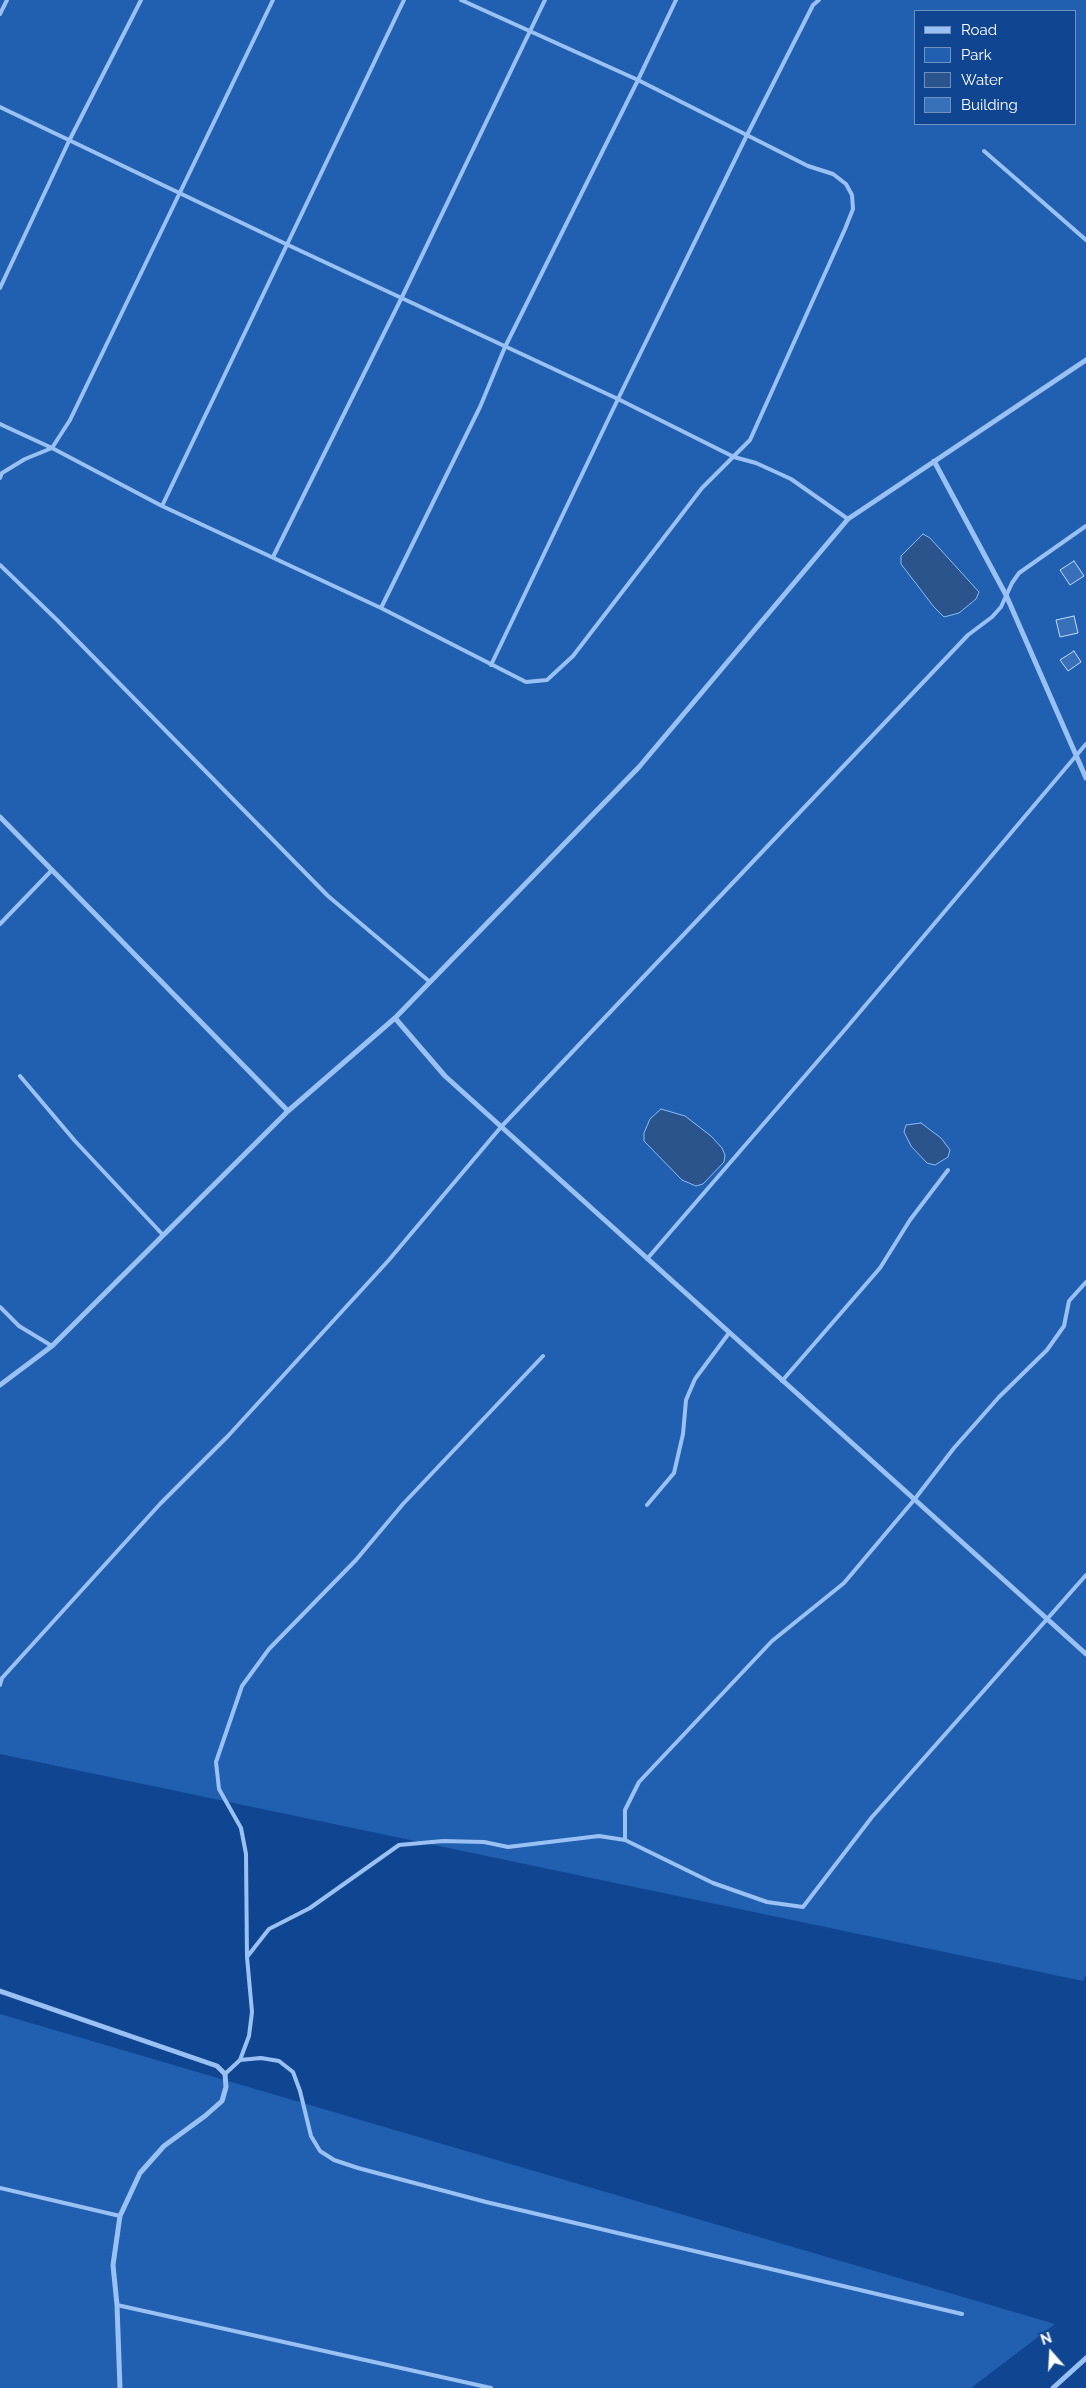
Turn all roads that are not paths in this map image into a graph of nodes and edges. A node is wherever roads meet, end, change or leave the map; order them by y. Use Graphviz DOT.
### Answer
graph roads {
  1 [pos="7,0"];
  2 [pos="140,0"];
  3 [pos="273,0"];
  4 [pos="404,0"];
  5 [pos="460,0"];
  6 [pos="545,0"];
  7 [pos="676,0"];
  8 [pos="820,0"];
  9 [pos="0,14"];
  10 [pos="531,31"];
  11 [pos="638,80"];
  12 [pos="0,107"];
  13 [pos="747,135"];
  14 [pos="69,141"];
  15 [pos="984,151"];
  16 [pos="179,194"];
  17 [pos="1086,240"];
  18 [pos="288,246"];
  19 [pos="0,288"];
  20 [pos="402,297"];
  21 [pos="505,347"];
  22 [pos="1086,360"];
  23 [pos="618,399"];
  24 [pos="0,424"];
  25 [pos="52,448"];
  26 [pos="734,457"];
  27 [pos="934,461"];
  28 [pos="0,478"];
  29 [pos="162,506"];
  30 [pos="848,519"];
  31 [pos="1086,526"];
  32 [pos="273,556"];
  33 [pos="0,566"];
  34 [pos="1006,595"];
  35 [pos="382,608"];
  36 [pos="491,665"];
  37 [pos="1086,744"];
  38 [pos="1077,755"];
  39 [pos="1086,778"];
  40 [pos="0,817"];
  41 [pos="53,869"];
  42 [pos="0,924"];
  43 [pos="430,982"];
  44 [pos="395,1018"];
  45 [pos="20,1076"];
  46 [pos="288,1111"];
  47 [pos="501,1127"];
  48 [pos="948,1170"];
  49 [pos="163,1235"];
  50 [pos="647,1259"];
  51 [pos="1086,1282"];
  52 [pos="0,1307"];
  53 [pos="729,1333"];
  54 [pos="52,1346"];
  55 [pos="543,1356"];
  56 [pos="782,1381"];
  57 [pos="0,1385"];
  58 [pos="914,1500"];
  59 [pos="647,1505"];
  60 [pos="1086,1575"];
  61 [pos="1047,1620"];
  62 [pos="1086,1654"];
  63 [pos="0,1685"];
  64 [pos="625,1840"];
  65 [pos="246,1957"];
  66 [pos="0,1991"];
  67 [pos="240,2060"];
  68 [pos="225,2074"];
  69 [pos="0,2188"];
  70 [pos="120,2216"];
  71 [pos="117,2305"];
  72 [pos="962,2314"];
  73 [pos="1086,2358"];
  74 [pos="120,2388"];
  75 [pos="491,2388"];
  76 [pos="1053,2388"];
  1 -- 9 [label="lane"];
  2 -- 14 [label="lane"];
  3 -- 16 [label="lane"];
  4 -- 18 [label="lane"];
  5 -- 10 [label="lane"];
  6 -- 10 [label="lane"];
  7 -- 11 [label="lane"];
  8 -- 13 [label="lane"];
  10 -- 11 [label="lane"];
  10 -- 20 [label="lane"];
  11 -- 13 [label="lane"];
  11 -- 21 [label="lane"];
  12 -- 14 [label="lane"];
  13 -- 23 [label="lane"];
  13 -- 26 [label="lane"];
  14 -- 16 [label="lane"];
  14 -- 19 [label="lane"];
  15 -- 17 [label="lane"];
  16 -- 18 [label="lane"];
  16 -- 25 [label="lane"];
  18 -- 20 [label="lane"];
  18 -- 29 [label="lane"];
  20 -- 21 [label="lane"];
  20 -- 32 [label="lane"];
  21 -- 23 [label="lane"];
  21 -- 35 [label="lane"];
  22 -- 27 [label="street"];
  23 -- 26 [label="lane"];
  23 -- 36 [label="lane"];
  24 -- 25 [label="lane"];
  25 -- 28 [label="lane"];
  25 -- 29 [label="lane"];
  26 -- 30 [label="lane"];
  26 -- 36 [label="lane"];
  27 -- 30 [label="street"];
  27 -- 34 [label="street"];
  29 -- 32 [label="lane"];
  30 -- 43 [label="street"];
  31 -- 34 [label="lane"];
  32 -- 35 [label="lane"];
  33 -- 43 [label="lane"];
  34 -- 38 [label="street"];
  34 -- 47 [label="lane"];
  35 -- 36 [label="lane"];
  37 -- 38 [label="lane"];
  38 -- 39 [label="street"];
  38 -- 50 [label="lane"];
  40 -- 41 [label="street"];
  41 -- 42 [label="lane"];
  41 -- 46 [label="street"];
  43 -- 44 [label="street"];
  44 -- 46 [label="street"];
  44 -- 47 [label="street"];
  45 -- 49 [label="lane"];
  46 -- 49 [label="street"];
  47 -- 50 [label="street"];
  47 -- 63 [label="lane"];
  48 -- 56 [label="lane"];
  49 -- 54 [label="street"];
  50 -- 53 [label="street"];
  51 -- 58 [label="lane"];
  52 -- 54 [label="lane"];
  53 -- 56 [label="street"];
  53 -- 59 [label="lane"];
  54 -- 57 [label="street"];
  55 -- 65 [label="lane"];
  56 -- 58 [label="street"];
  58 -- 61 [label="street"];
  58 -- 64 [label="lane"];
  60 -- 61 [label="lane"];
  61 -- 62 [label="street"];
  61 -- 64 [label="lane"];
  64 -- 65 [label="lane"];
  65 -- 67 [label="lane"];
  66 -- 68 [label="street"];
  67 -- 68 [label="lane"];
  67 -- 72 [label="lane"];
  68 -- 70 [label="street"];
  69 -- 70 [label="lane"];
  70 -- 71 [label="street"];
  71 -- 74 [label="street"];
  71 -- 75 [label="lane"];
  73 -- 76 [label="street"];
}
